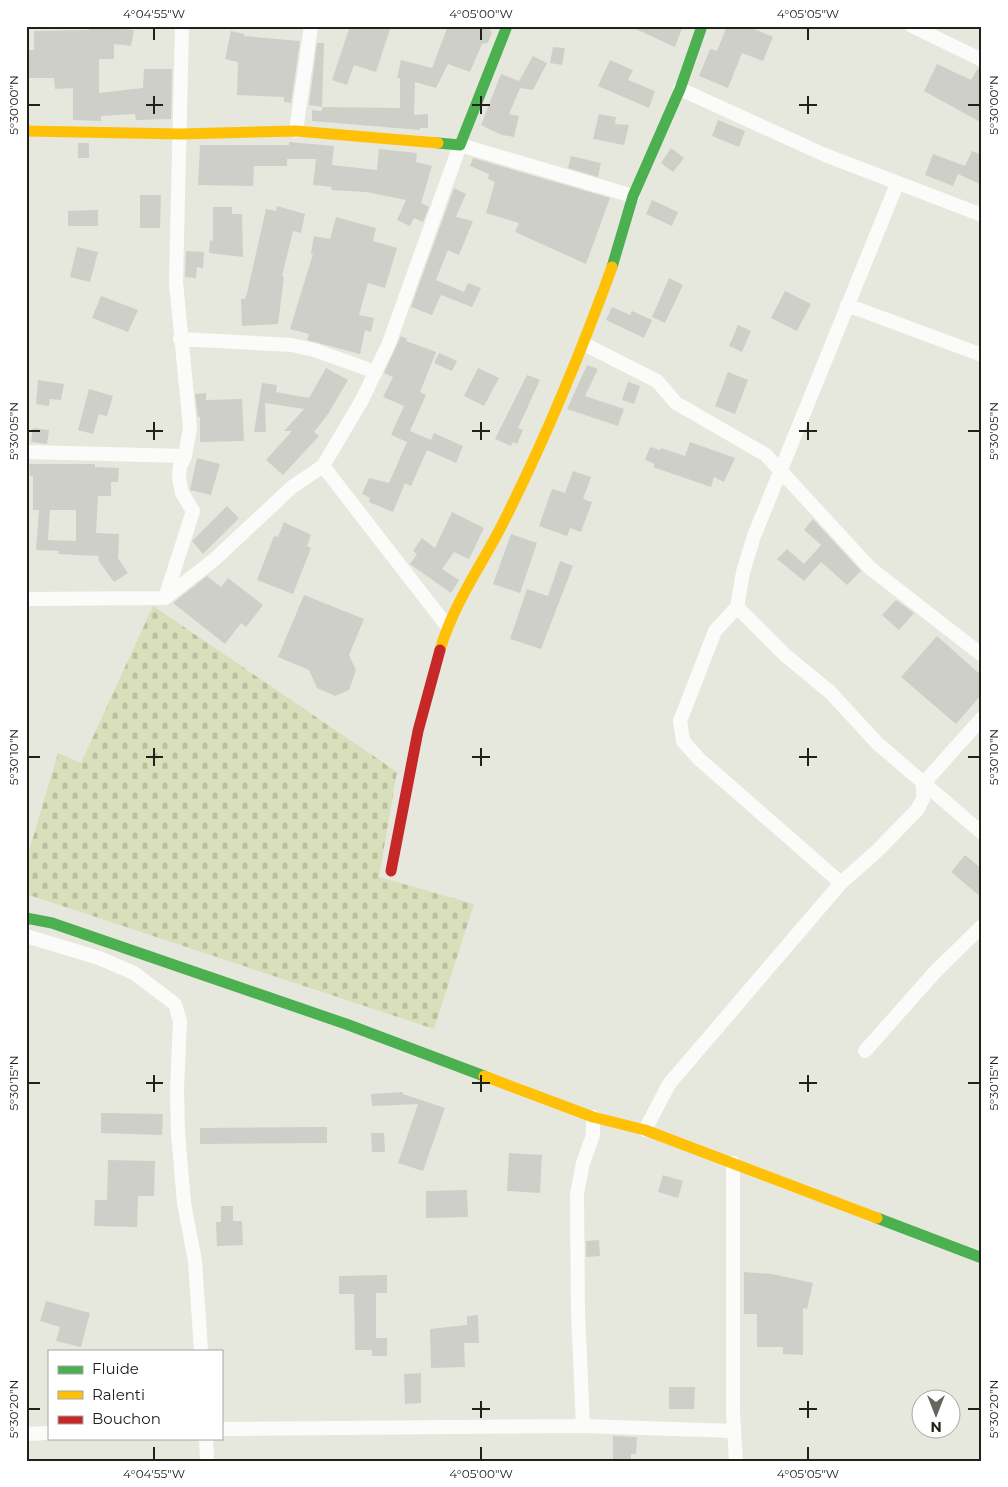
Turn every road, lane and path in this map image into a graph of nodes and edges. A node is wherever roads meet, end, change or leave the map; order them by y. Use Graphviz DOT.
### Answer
graph roads {
  1 [pos="182,26"];
  2 [pos="311,26"];
  3 [pos="507,26"];
  4 [pos="702,26"];
  5 [pos="912,26"];
  6 [pos="982,60"];
  7 [pos="680,89"];
  8 [pos="26,131"];
  9 [pos="296,131"];
  10 [pos="181,134"];
  11 [pos="460,145"];
  12 [pos="896,184"];
  13 [pos="634,196"];
  14 [pos="982,215"];
  15 [pos="847,305"];
  16 [pos="180,339"];
  17 [pos="584,344"];
  18 [pos="982,355"];
  19 [pos="376,372"];
  20 [pos="26,452"];
  21 [pos="186,456"];
  22 [pos="323,466"];
  23 [pos="780,470"];
  24 [pos="165,598"];
  25 [pos="26,599"];
  26 [pos="737,606"];
  27 [pos="447,626"];
  28 [pos="982,656"];
  29 [pos="982,718"];
  30 [pos="923,784"];
  31 [pos="982,833"];
  32 [pos="391,871"];
  33 [pos="841,883"];
  34 [pos="26,918"];
  35 [pos="982,926"];
  36 [pos="26,936"];
  37 [pos="865,1051"];
  38 [pos="594,1116"];
  39 [pos="644,1130"];
  40 [pos="733,1162"];
  41 [pos="982,1258"];
  42 [pos="201,1350"];
  43 [pos="583,1426"];
  44 [pos="222,1429"];
  45 [pos="734,1431"];
  46 [pos="48,1433"];
  47 [pos="26,1434"];
  48 [pos="206,1440"];
  49 [pos="208,1461"];
  50 [pos="736,1461"];
  1 -- 10 [label="street"];
  2 -- 9 [label="street"];
  3 -- 11 [label="street"];
  4 -- 7 [label="street"];
  5 -- 6 [label="street"];
  7 -- 12 [label="street"];
  7 -- 13 [label="street"];
  8 -- 10 [label="street"];
  9 -- 10 [label="street"];
  9 -- 11 [label="street"];
  10 -- 16 [label="street"];
  11 -- 13 [label="street"];
  11 -- 19 [label="street"];
  12 -- 14 [label="street"];
  12 -- 15 [label="street"];
  13 -- 17 [label="street"];
  15 -- 18 [label="street"];
  15 -- 23 [label="street"];
  16 -- 19 [label="street"];
  16 -- 21 [label="street"];
  17 -- 23 [label="street"];
  17 -- 27 [label="street"];
  19 -- 22 [label="street"];
  20 -- 21 [label="street"];
  21 -- 24 [label="street"];
  22 -- 24 [label="street"];
  22 -- 27 [label="street"];
  23 -- 26 [label="street"];
  23 -- 28 [label="street"];
  24 -- 25 [label="street"];
  26 -- 30 [label="street"];
  26 -- 33 [label="street"];
  27 -- 32 [label="street"];
  29 -- 30 [label="street"];
  30 -- 31 [label="street"];
  30 -- 33 [label="street"];
  33 -- 39 [label="street"];
  34 -- 38 [label="street"];
  35 -- 37 [label="street"];
  36 -- 42 [label="street"];
  38 -- 39 [label="street"];
  38 -- 43 [label="street"];
  39 -- 40 [label="street"];
  40 -- 41 [label="street"];
  40 -- 45 [label="street"];
  43 -- 44 [label="street"];
  43 -- 45 [label="street"];
  45 -- 50 [label="street"];
  46 -- 47 [label="street"];
  48 -- 49 [label="street"];
}
